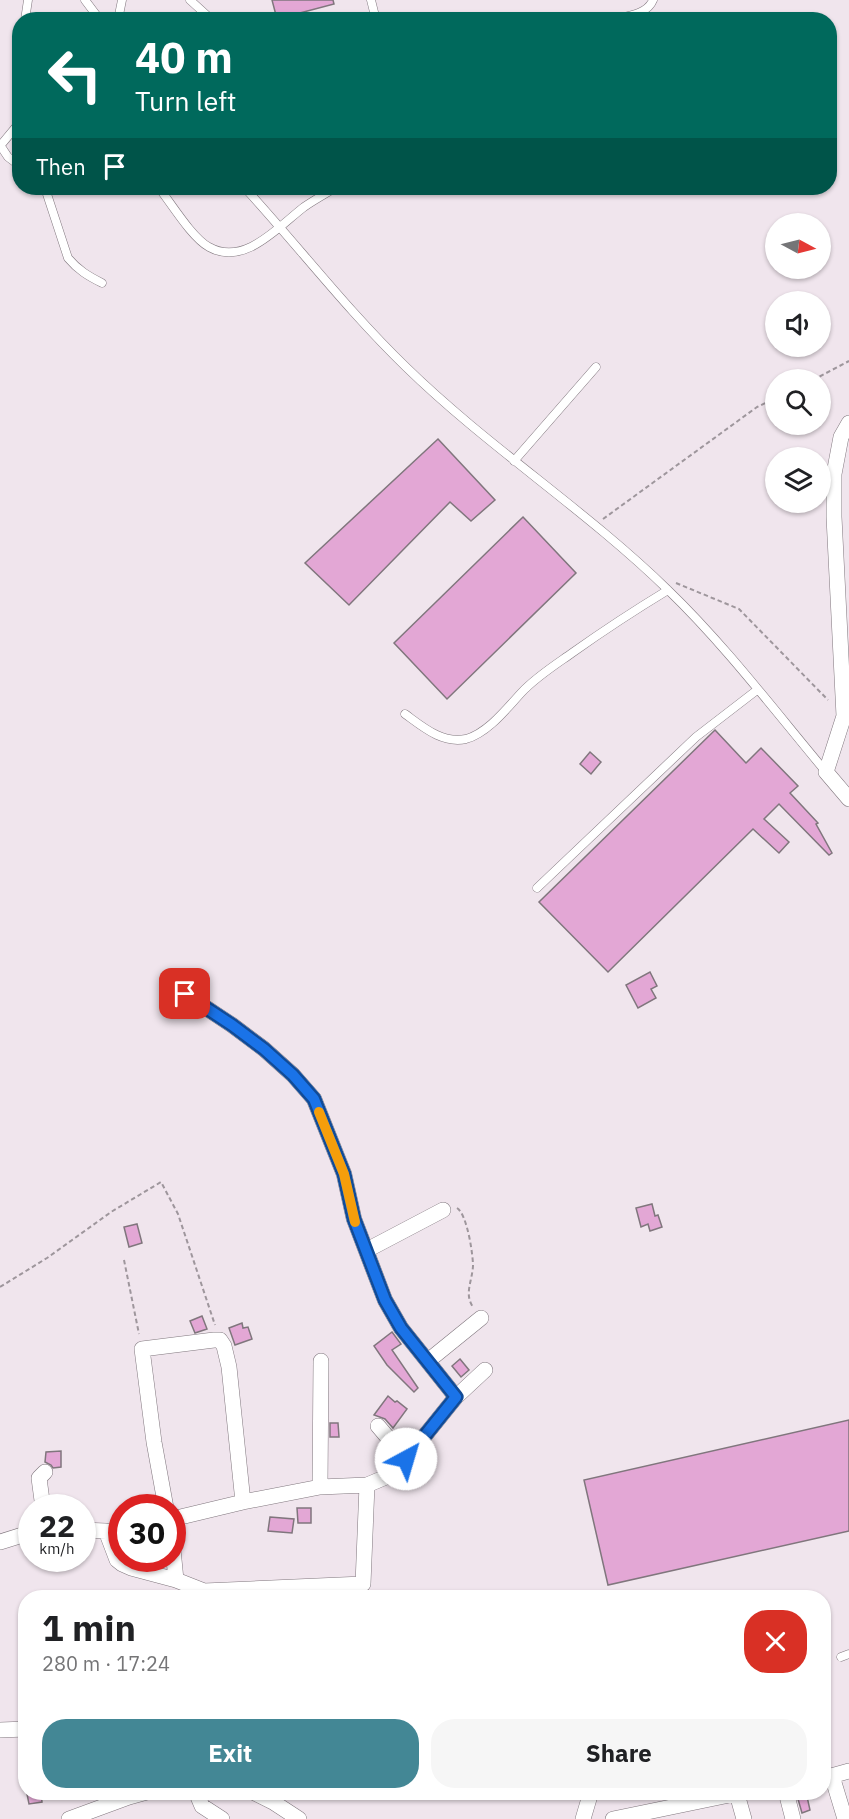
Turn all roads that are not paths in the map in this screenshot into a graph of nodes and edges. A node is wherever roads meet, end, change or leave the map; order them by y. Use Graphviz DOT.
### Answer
graph roads {
  1 [pos="190,0"];
  2 [pos="653,0"];
  3 [pos="203,12"];
  4 [pos="640,12"];
  5 [pos="12,132"];
  6 [pos="0,146"];
  7 [pos="12,160"];
  8 [pos="47,195"];
  9 [pos="164,195"];
  10 [pos="252,195"];
  11 [pos="324,195"];
  12 [pos="279,227"];
  13 [pos="102,283"];
  14 [pos="596,367"];
  15 [pos="849,423"];
  16 [pos="514,461"];
  17 [pos="668,590"];
  18 [pos="757,690"];
  19 [pos="405,714"];
  20 [pos="826,772"];
  21 [pos="849,799"];
  22 [pos="537,888"];
  23 [pos="185,994"];
  24 [pos="443,1210"];
  25 [pos="367,1250"];
  26 [pos="481,1318"];
  27 [pos="321,1361"];
  28 [pos="428,1361"];
  29 [pos="485,1370"];
  30 [pos="456,1397"];
  31 [pos="378,1426"];
  32 [pos="406,1459"];
  33 [pos="45,1472"];
  34 [pos="367,1485"];
  35 [pos="320,1487"];
  36 [pos="41,1494"];
  37 [pos="163,1494"];
  38 [pos="243,1502"];
  39 [pos="186,1516"];
  40 [pos="96,1531"];
  41 [pos="106,1531"];
  42 [pos="18,1536"];
  43 [pos="0,1542"];
  44 [pos="175,1572"];
  45 [pos="176,1580"];
  46 [pos="196,1590"];
  47 [pos="363,1590"];
  48 [pos="18,1729"];
  49 [pos="0,1730"];
  50 [pos="849,1771"];
  51 [pos="831,1776"];
  52 [pos="831,1784"];
  53 [pos="121,1800"];
  54 [pos="199,1800"];
  55 [pos="269,1800"];
  56 [pos="589,1800"];
  57 [pos="677,1800"];
  58 [pos="736,1800"];
  59 [pos="788,1800"];
  60 [pos="630,1817"];
  61 [pos="69,1819"];
  62 [pos="222,1819"];
  63 [pos="299,1819"];
  64 [pos="583,1819"];
  65 [pos="613,1819"];
  66 [pos="744,1819"];
  67 [pos="793,1819"];
  68 [pos="845,1819"];
  1 -- 3 [label="lane"];
  2 -- 4 [label="lane"];
  5 -- 6 [label="lane"];
  6 -- 7 [label="lane"];
  8 -- 13 [label="lane"];
  9 -- 12 [label="lane"];
  10 -- 12 [label="lane"];
  11 -- 12 [label="lane"];
  12 -- 16 [label="lane"];
  14 -- 16 [label="lane"];
  15 -- 20 [label="street"];
  16 -- 17 [label="lane"];
  17 -- 18 [label="lane"];
  17 -- 19 [label="lane"];
  18 -- 20 [label="lane"];
  18 -- 22 [label="lane"];
  20 -- 21 [label="street"];
  23 -- 25 [label="street"];
  24 -- 25 [label="street"];
  25 -- 28 [label="street"];
  26 -- 28 [label="street"];
  27 -- 35 [label="street"];
  28 -- 30 [label="street"];
  29 -- 30 [label="street"];
  30 -- 32 [label="street"];
  31 -- 32 [label="street"];
  32 -- 34 [label="street"];
  33 -- 36 [label="street"];
  34 -- 35 [label="street"];
  34 -- 47 [label="street"];
  35 -- 38 [label="street"];
  37 -- 38 [label="street"];
  38 -- 39 [label="street"];
  40 -- 41 [label="street"];
  41 -- 45 [label="street"];
  42 -- 43 [label="street"];
  44 -- 45 [label="street"];
  45 -- 46 [label="street"];
  48 -- 49 [label="street"];
  50 -- 51 [label="street"];
  52 -- 68 [label="street"];
  53 -- 61 [label="street"];
  54 -- 62 [label="street"];
  55 -- 63 [label="street"];
  56 -- 64 [label="street"];
  57 -- 60 [label="street"];
  58 -- 66 [label="street"];
  59 -- 67 [label="street"];
  60 -- 65 [label="street"];
}
